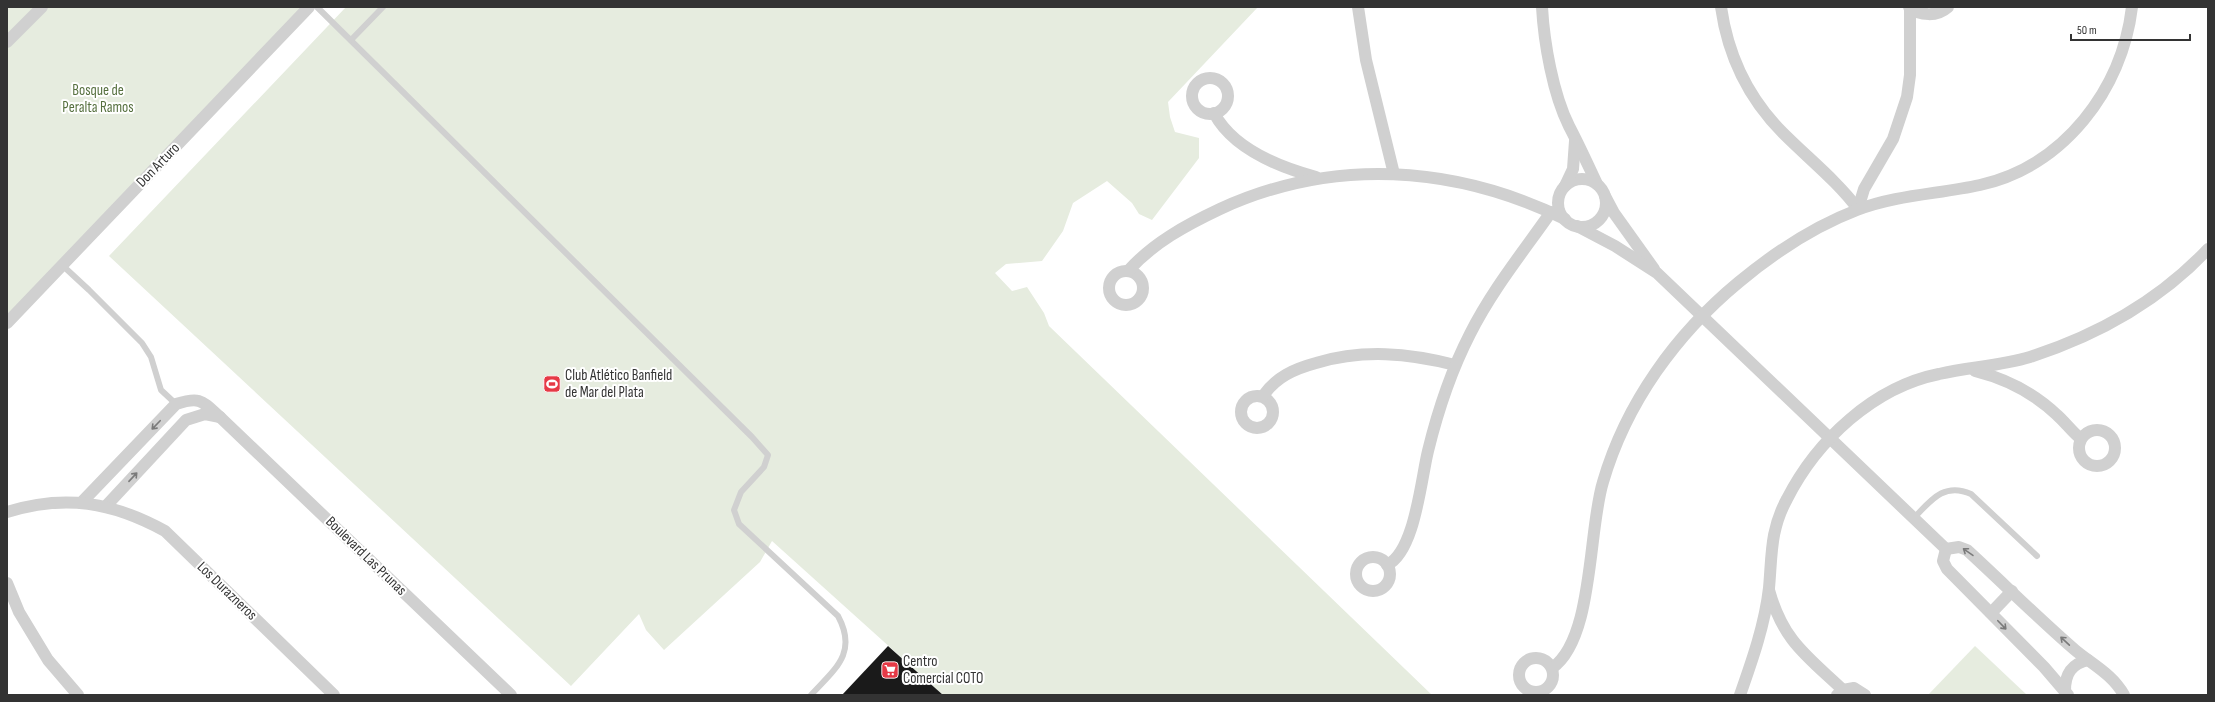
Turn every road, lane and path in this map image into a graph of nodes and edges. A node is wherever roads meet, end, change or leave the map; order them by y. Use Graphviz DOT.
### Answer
graph roads {
  1 [pos="42,7"];
  2 [pos="309,7"];
  3 [pos="317,7"];
  4 [pos="383,7"];
  5 [pos="1358,7"];
  6 [pos="1542,7"];
  7 [pos="1721,7"];
  8 [pos="1948,7"];
  9 [pos="2132,7"];
  10 [pos="1910,8"];
  11 [pos="351,40"];
  12 [pos="7,42"];
  13 [pos="1214,113"];
  14 [pos="1574,134"];
  15 [pos="1394,174"];
  16 [pos="1318,178"];
  17 [pos="1597,184"];
  18 [pos="1563,189"];
  19 [pos="1605,195"];
  20 [pos="1529,203"];
  21 [pos="1858,210"];
  22 [pos="1551,212"];
  23 [pos="1564,219"];
  24 [pos="1577,226"];
  25 [pos="2208,249"];
  26 [pos="62,265"];
  27 [pos="1128,271"];
  28 [pos="1657,274"];
  29 [pos="1701,316"];
  30 [pos="7,323"];
  31 [pos="1455,365"];
  32 [pos="1972,370"];
  33 [pos="1263,396"];
  34 [pos="176,404"];
  35 [pos="221,418"];
  36 [pos="1831,438"];
  37 [pos="2081,439"];
  38 [pos="80,503"];
  39 [pos="106,506"];
  40 [pos="7,512"];
  41 [pos="1913,519"];
  42 [pos="1946,550"];
  43 [pos="2037,556"];
  44 [pos="1387,565"];
  45 [pos="7,583"];
  46 [pos="1768,589"];
  47 [pos="2012,591"];
  48 [pos="1991,613"];
  49 [pos="2088,660"];
  50 [pos="1552,668"];
  51 [pos="1840,692"];
  52 [pos="2067,693"];
  53 [pos="78,695"];
  54 [pos="334,695"];
  55 [pos="512,695"];
  56 [pos="811,695"];
  57 [pos="1740,695"];
  58 [pos="1865,695"];
  59 [pos="2124,695"];
  1 -- 12 [label="street"];
  2 -- 26 [label="street, Don Arturo"];
  3 -- 11 [label="lane"];
  4 -- 11 [label="lane"];
  5 -- 15 [label="street"];
  6 -- 14 [label="street"];
  7 -- 21 [label="street"];
  8 -- 10 [label="street"];
  9 -- 21 [label="street"];
  10 -- 21 [label="street"];
  11 -- 56 [label="lane"];
  13 -- 16 [label="street"];
  14 -- 17 [label="street"];
  14 -- 18 [label="street"];
  15 -- 16 [label="street"];
  15 -- 20 [label="street"];
  16 -- 27 [label="street"];
  17 -- 18 [label="street"];
  17 -- 19 [label="street"];
  18 -- 20 [label="street"];
  18 -- 23 [label="street"];
  19 -- 24 [label="street"];
  19 -- 28 [label="street"];
  20 -- 22 [label="street"];
  21 -- 29 [label="street"];
  22 -- 23 [label="street"];
  22 -- 31 [label="street"];
  23 -- 24 [label="street"];
  24 -- 28 [label="street"];
  25 -- 32 [label="street"];
  26 -- 30 [label="street, Don Arturo"];
  26 -- 34 [label="lane"];
  28 -- 29 [label="street"];
  29 -- 36 [label="street"];
  29 -- 50 [label="street"];
  31 -- 33 [label="street"];
  31 -- 44 [label="street"];
  32 -- 36 [label="street"];
  32 -- 37 [label="street"];
  34 -- 35 [label="street, Boulevard Las Prunas"];
  34 -- 38 [label="street, one-way"];
  39 -- 35 [label="street, one-way"];
  35 -- 55 [label="street, Boulevard Las Prunas"];
  36 -- 41 [label="street"];
  36 -- 46 [label="street"];
  38 -- 39 [label="street, Los Durazneros"];
  38 -- 40 [label="street, Los Durazneros"];
  39 -- 54 [label="street, Los Durazneros"];
  41 -- 42 [label="street"];
  41 -- 43 [label="lane"];
  47 -- 42 [label="street, one-way"];
  42 -- 48 [label="street"];
  45 -- 53 [label="street"];
  46 -- 51 [label="street"];
  46 -- 57 [label="street"];
  47 -- 48 [label="street"];
  49 -- 47 [label="street, one-way"];
  48 -- 52 [label="street, one-way"];
  49 -- 52 [label="street"];
  49 -- 59 [label="street"];
  51 -- 58 [label="street"];
}
